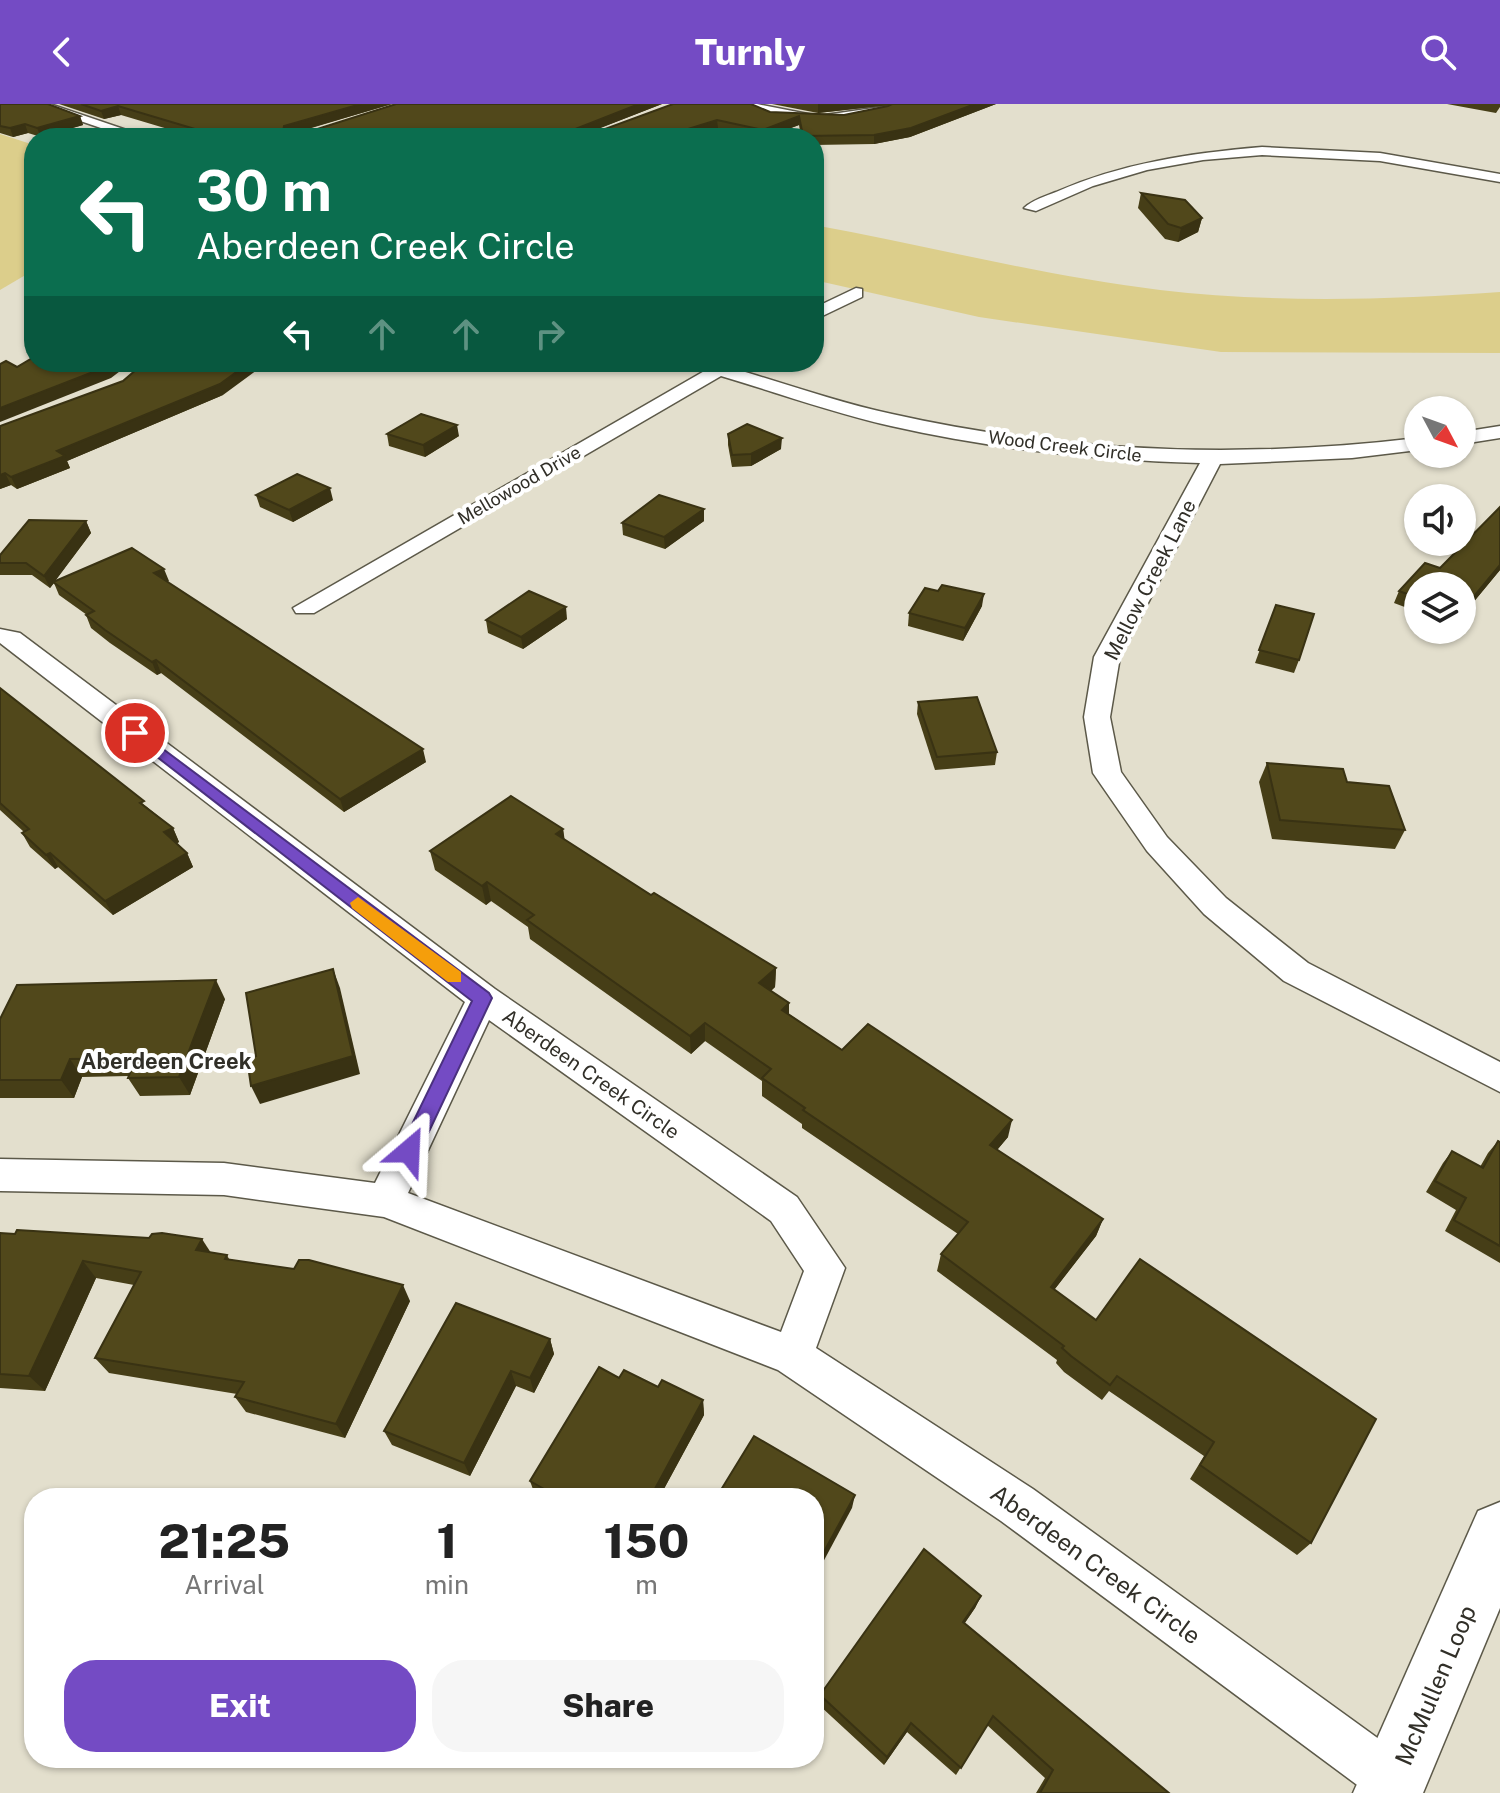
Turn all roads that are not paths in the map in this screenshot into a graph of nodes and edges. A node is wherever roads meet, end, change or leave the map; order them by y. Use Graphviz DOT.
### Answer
graph roads {
  1 [pos="37,104"];
  2 [pos="741,104"];
  3 [pos="896,104"];
  4 [pos="112,128"];
  5 [pos="1500,178"];
  6 [pos="1031,208"];
  7 [pos="856,293"];
  8 [pos="824,310"];
  9 [pos="717,372"];
  10 [pos="745,372"];
  11 [pos="1500,432"];
  12 [pos="1476,436"];
  13 [pos="1404,446"];
  14 [pos="1212,460"];
  15 [pos="305,608"];
  16 [pos="0,636"];
  17 [pos="483,998"];
  18 [pos="1500,1078"];
  19 [pos="0,1175"];
  20 [pos="385,1201"];
  21 [pos="792,1356"];
  22 [pos="1500,1533"];
  23 [pos="1391,1787"];
  1 -- 4 [label="street"];
  2 -- 3 [label="street"];
  5 -- 6 [label="street"];
  7 -- 8 [label="street"];
  9 -- 15 [label="street, Mellowood Drive"];
  10 -- 14 [label="street, Wood Creek Circle"];
  11 -- 12 [label="street"];
  13 -- 14 [label="street, Wood Creek Circle"];
  14 -- 18 [label="street, Mellow Creek Lane"];
  16 -- 17 [label="street, Aberdeen Creek Circle"];
  17 -- 20 [label="street"];
  17 -- 21 [label="street, Aberdeen Creek Circle"];
  19 -- 20 [label="street, Aberdeen Creek Circle"];
  20 -- 21 [label="street, Aberdeen Creek Circle"];
  21 -- 23 [label="street, Aberdeen Creek Circle"];
  22 -- 23 [label="street, McMullen Loop"];
}
